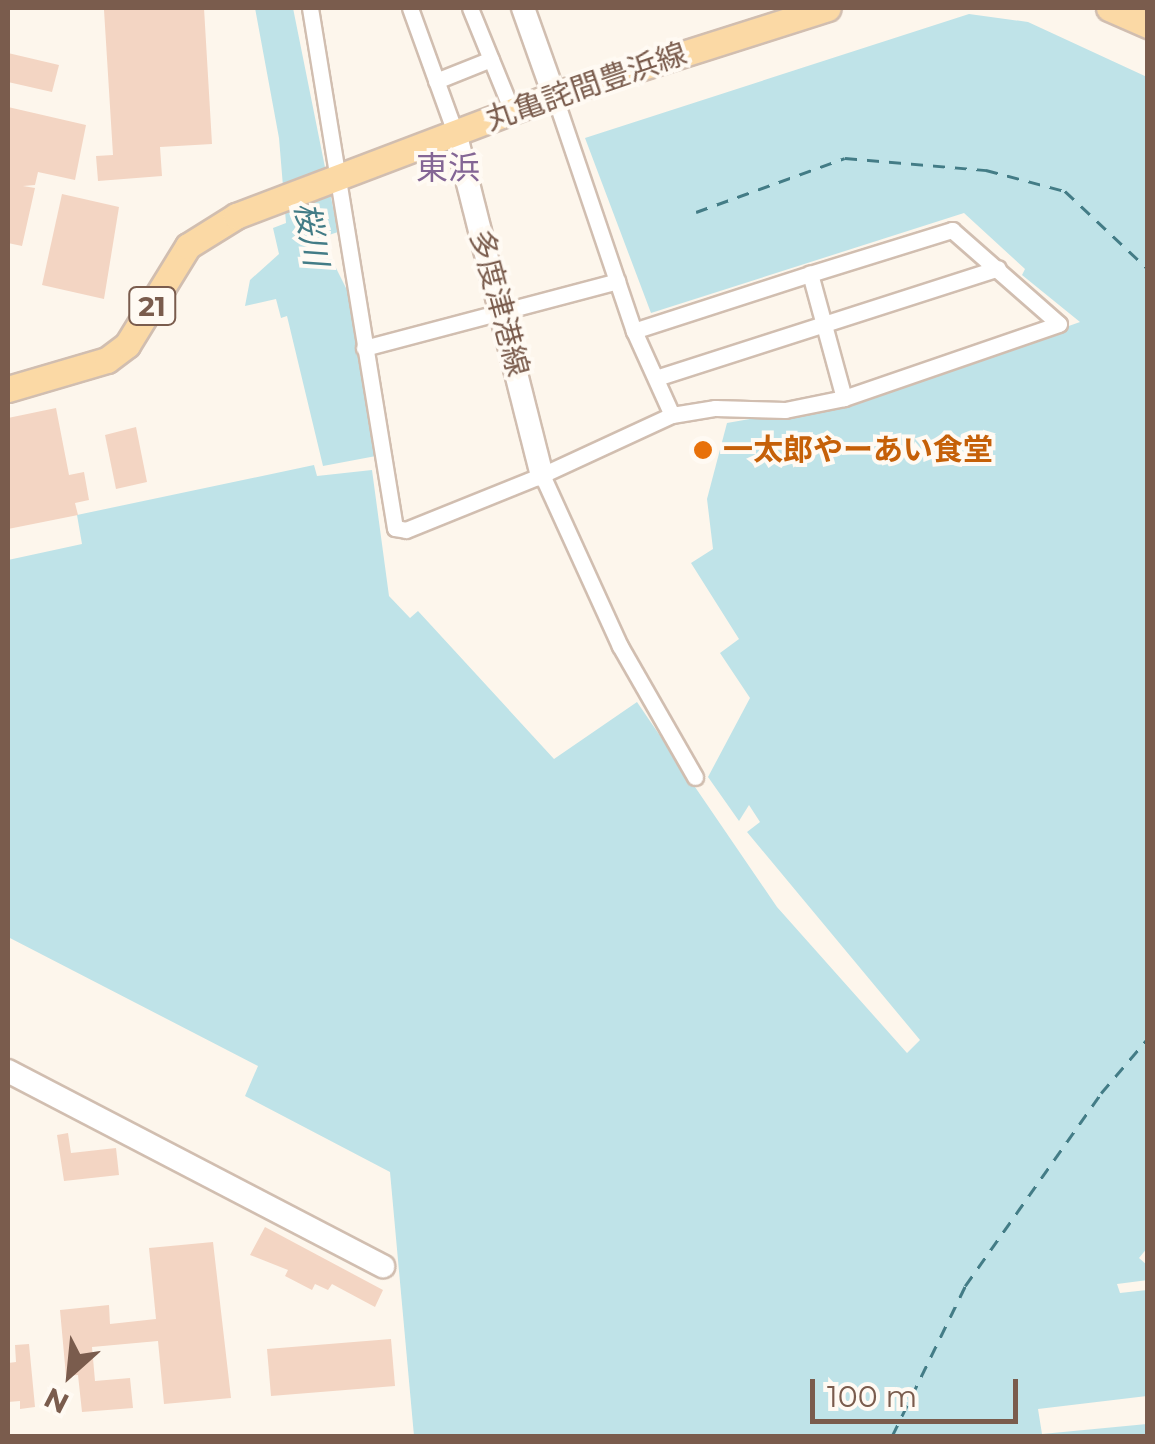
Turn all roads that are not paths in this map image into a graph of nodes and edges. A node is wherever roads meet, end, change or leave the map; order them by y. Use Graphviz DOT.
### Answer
graph roads {
  1 [pos="310,8"];
  2 [pos="410,8"];
  3 [pos="470,8"];
  4 [pos="523,8"];
  5 [pos="828,8"];
  6 [pos="1109,8"];
  7 [pos="1148,25"];
  8 [pos="492,59"];
  9 [pos="436,81"];
  10 [pos="554,95"];
  11 [pos="512,110"];
  12 [pos="455,132"];
  13 [pos="336,179"];
  14 [pos="998,268"];
  15 [pos="810,274"];
  16 [pos="618,281"];
  17 [pos="502,310"];
  18 [pos="823,325"];
  19 [pos="634,331"];
  20 [pos="364,348"];
  21 [pos="656,378"];
  22 [pos="8,389"];
  23 [pos="844,398"];
  24 [pos="672,415"];
  25 [pos="542,475"];
  26 [pos="695,776"];
  27 [pos="8,1071"];
  28 [pos="383,1266"];
  1 -- 13 [label="street"];
  2 -- 9 [label="street"];
  3 -- 8 [label="street"];
  4 -- 10 [label="main road"];
  5 -- 10 [label="main road, 丸亀詫間豊浜線 / 21"];
  6 -- 7 [label="main road"];
  8 -- 9 [label="street"];
  8 -- 11 [label="street"];
  9 -- 12 [label="street"];
  10 -- 11 [label="main road, 丸亀詫間豊浜線 / 21"];
  10 -- 16 [label="street"];
  11 -- 12 [label="main road, 丸亀詫間豊浜線 / 21"];
  12 -- 13 [label="main road, 丸亀詫間豊浜線 / 21"];
  12 -- 17 [label="main road, 多度津港線"];
  13 -- 20 [label="street"];
  13 -- 22 [label="main road, 丸亀詫間豊浜線 / 21"];
  14 -- 15 [label="street"];
  14 -- 18 [label="street"];
  14 -- 23 [label="street"];
  15 -- 18 [label="street"];
  15 -- 19 [label="street"];
  16 -- 17 [label="street"];
  16 -- 19 [label="street"];
  17 -- 20 [label="street"];
  17 -- 25 [label="main road, 多度津港線"];
  18 -- 21 [label="street"];
  18 -- 23 [label="street"];
  19 -- 21 [label="street"];
  20 -- 25 [label="street"];
  21 -- 24 [label="street"];
  23 -- 24 [label="street"];
  24 -- 25 [label="street"];
  25 -- 26 [label="street"];
  27 -- 28 [label="main road"];
}
